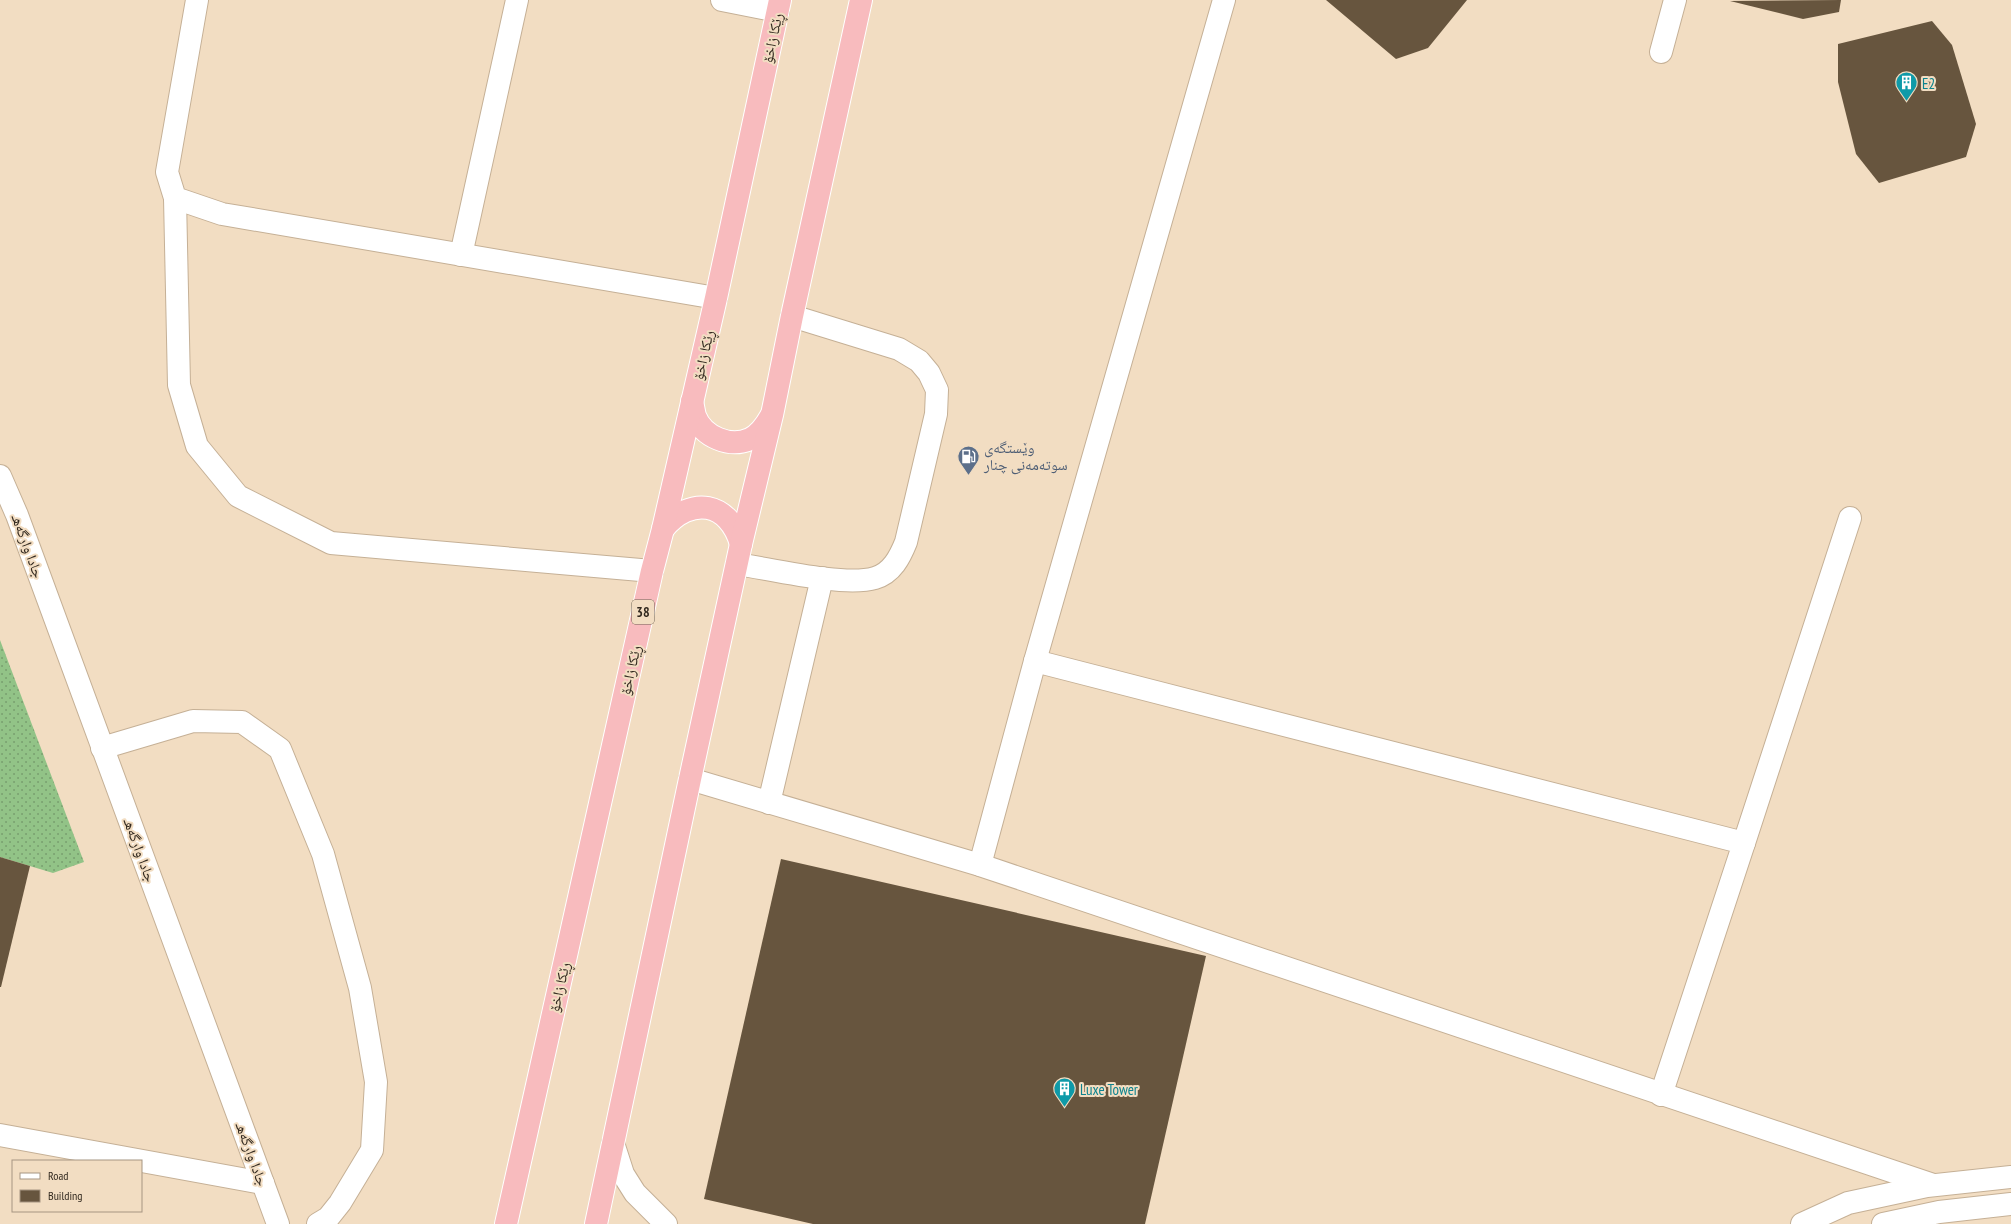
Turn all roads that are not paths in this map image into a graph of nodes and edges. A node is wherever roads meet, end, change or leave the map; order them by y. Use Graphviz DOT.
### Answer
graph roads {
  1 [pos="197,0"];
  2 [pos="517,0"];
  3 [pos="722,0"];
  4 [pos="861,0"];
  5 [pos="1224,0"];
  6 [pos="1675,0"];
  7 [pos="779,5"];
  8 [pos="1661,52"];
  9 [pos="175,198"];
  10 [pos="461,255"];
  11 [pos="716,298"];
  12 [pos="792,316"];
  13 [pos="692,401"];
  14 [pos="772,415"];
  15 [pos="0,476"];
  16 [pos="1850,518"];
  17 [pos="663,529"];
  18 [pos="739,554"];
  19 [pos="652,571"];
  20 [pos="822,578"];
  21 [pos="1034,661"];
  22 [pos="102,748"];
  23 [pos="690,779"];
  24 [pos="769,802"];
  25 [pos="1744,843"];
  26 [pos="980,865"];
  27 [pos="1662,1095"];
  28 [pos="0,1136"];
  29 [pos="613,1143"];
  30 [pos="134,1160"];
  31 [pos="142,1161"];
  32 [pos="2011,1176"];
  33 [pos="263,1183"];
  34 [pos="1933,1185"];
  35 [pos="2011,1204"];
  36 [pos="654,1221"];
  37 [pos="278,1224"];
  38 [pos="318,1224"];
  39 [pos="506,1224"];
  40 [pos="596,1224"];
  41 [pos="1802,1224"];
  42 [pos="1883,1224"];
  1 -- 9 [label="street"];
  2 -- 10 [label="street"];
  3 -- 7 [label="street"];
  4 -- 12 [label="highway"];
  5 -- 21 [label="street"];
  6 -- 8 [label="street"];
  7 -- 11 [label="highway, ڕێکا زاخۆ / 38"];
  9 -- 10 [label="street"];
  9 -- 19 [label="street"];
  10 -- 11 [label="street"];
  11 -- 13 [label="highway, ڕێکا زاخۆ / 38"];
  12 -- 14 [label="highway"];
  12 -- 20 [label="street"];
  13 -- 14 [label="highway"];
  13 -- 17 [label="highway, ڕێکا زاخۆ / 38"];
  14 -- 18 [label="highway"];
  15 -- 22 [label="street, جادا وارگه‌هـ"];
  16 -- 25 [label="street"];
  17 -- 18 [label="highway"];
  17 -- 19 [label="highway, ڕێکا زاخۆ / 38"];
  18 -- 20 [label="street"];
  18 -- 23 [label="highway"];
  19 -- 39 [label="highway, ڕێکا زاخۆ / 38"];
  20 -- 24 [label="street"];
  21 -- 25 [label="street"];
  21 -- 26 [label="street"];
  22 -- 33 [label="street, جادا وارگه‌هـ"];
  22 -- 38 [label="street"];
  23 -- 24 [label="street"];
  23 -- 29 [label="highway"];
  24 -- 26 [label="street"];
  25 -- 27 [label="street"];
  26 -- 27 [label="street"];
  27 -- 34 [label="street"];
  28 -- 30 [label="street"];
  29 -- 36 [label="street"];
  29 -- 40 [label="highway"];
  31 -- 33 [label="street"];
  32 -- 34 [label="street"];
  33 -- 37 [label="street, جادا وارگه‌هـ"];
  34 -- 41 [label="street"];
  35 -- 42 [label="street"];
}
